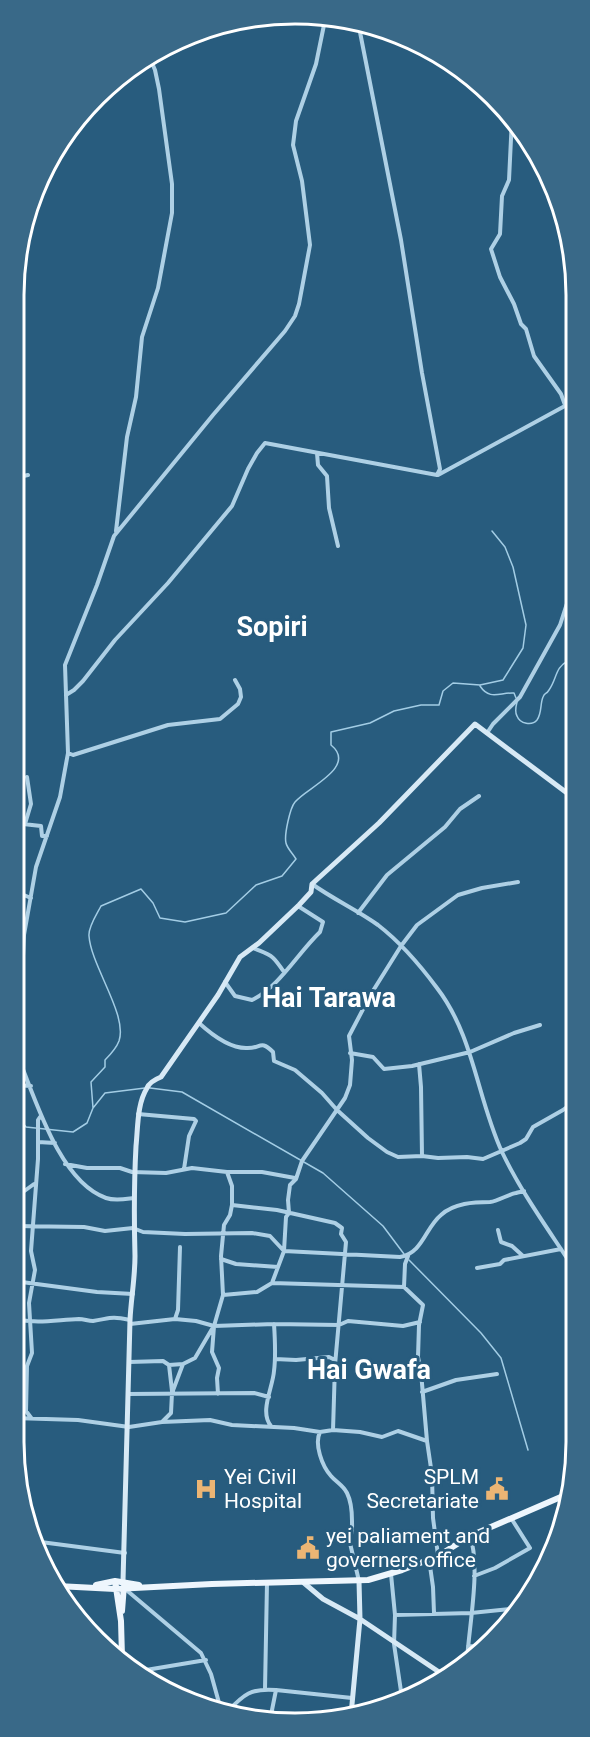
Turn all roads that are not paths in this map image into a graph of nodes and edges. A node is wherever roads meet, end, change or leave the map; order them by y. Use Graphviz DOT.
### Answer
graph roads {
  1 [pos="324,26"];
  2 [pos="360,32"];
  3 [pos="153,65"];
  4 [pos="512,133"];
  5 [pos="565,405"];
  6 [pos="317,453"];
  7 [pos="28,475"];
  8 [pos="437,475"];
  9 [pos="24,476"];
  10 [pos="116,532"];
  11 [pos="338,546"];
  12 [pos="566,606"];
  13 [pos="235,680"];
  14 [pos="66,695"];
  15 [pos="487,733"];
  16 [pos="68,753"];
  17 [pos="27,777"];
  18 [pos="566,792"];
  19 [pos="479,796"];
  20 [pos="25,824"];
  21 [pos="47,836"];
  22 [pos="518,882"];
  23 [pos="312,884"];
  24 [pos="24,895"];
  25 [pos="31,898"];
  26 [pos="298,906"];
  27 [pos="358,913"];
  28 [pos="24,935"];
  29 [pos="401,946"];
  30 [pos="253,948"];
  31 [pos="284,972"];
  32 [pos="225,982"];
  33 [pos="199,1023"];
  34 [pos="540,1025"];
  35 [pos="470,1052"];
  36 [pos="350,1053"];
  37 [pos="419,1063"];
  38 [pos="24,1070"];
  39 [pos="24,1086"];
  40 [pos="31,1086"];
  41 [pos="566,1108"];
  42 [pos="337,1110"];
  43 [pos="138,1114"];
  44 [pos="40,1117"];
  45 [pos="38,1142"];
  46 [pos="54,1143"];
  47 [pos="502,1151"];
  48 [pos="422,1156"];
  49 [pos="65,1164"];
  50 [pos="184,1169"];
  51 [pos="135,1172"];
  52 [pos="227,1172"];
  53 [pos="296,1179"];
  54 [pos="35,1184"];
  55 [pos="524,1191"];
  56 [pos="24,1192"];
  57 [pos="134,1198"];
  58 [pos="232,1205"];
  59 [pos="289,1213"];
  60 [pos="24,1226"];
  61 [pos="32,1226"];
  62 [pos="133,1228"];
  63 [pos="498,1230"];
  64 [pos="224,1234"];
  65 [pos="180,1247"];
  66 [pos="561,1249"];
  67 [pos="284,1251"];
  68 [pos="345,1254"];
  69 [pos="408,1255"];
  70 [pos="523,1256"];
  71 [pos="566,1257"];
  72 [pos="221,1259"];
  73 [pos="278,1267"];
  74 [pos="477,1268"];
  75 [pos="24,1283"];
  76 [pos="272,1283"];
  77 [pos="31,1284"];
  78 [pos="341,1286"];
  79 [pos="404,1287"];
  80 [pos="134,1294"];
  81 [pos="223,1295"];
  82 [pos="175,1319"];
  83 [pos="24,1321"];
  84 [pos="130,1322"];
  85 [pos="420,1322"];
  86 [pos="31,1323"];
  87 [pos="274,1324"];
  88 [pos="339,1325"];
  89 [pos="214,1326"];
  90 [pos="274,1359"];
  91 [pos="335,1360"];
  92 [pos="129,1362"];
  93 [pos="183,1364"];
  94 [pos="170,1365"];
  95 [pos="496,1374"];
  96 [pos="422,1392"];
  97 [pos="172,1393"];
  98 [pos="128,1394"];
  99 [pos="218,1394"];
  100 [pos="268,1397"];
  101 [pos="267,1418"];
  102 [pos="24,1419"];
  103 [pos="33,1419"];
  104 [pos="162,1422"];
  105 [pos="259,1426"];
  106 [pos="129,1427"];
  107 [pos="272,1428"];
  108 [pos="333,1430"];
  109 [pos="320,1432"];
  110 [pos="427,1441"];
  111 [pos="561,1497"];
  112 [pos="511,1517"];
  113 [pos="470,1536"];
  114 [pos="43,1542"];
  115 [pos="125,1552"];
  116 [pos="438,1556"];
  117 [pos="429,1559"];
  118 [pos="124,1571"];
  119 [pos="391,1574"];
  120 [pos="474,1576"];
  121 [pos="359,1581"];
  122 [pos="267,1583"];
  123 [pos="304,1583"];
  124 [pos="115,1585"];
  125 [pos="124,1585"];
  126 [pos="65,1586"];
  127 [pos="508,1609"];
  128 [pos="434,1613"];
  129 [pos="471,1613"];
  130 [pos="395,1615"];
  131 [pos="360,1619"];
  132 [pos="121,1620"];
  133 [pos="394,1644"];
  134 [pos="468,1646"];
  135 [pos="473,1646"];
  136 [pos="122,1651"];
  137 [pos="468,1651"];
  138 [pos="206,1660"];
  139 [pos="148,1670"];
  140 [pos="438,1672"];
  141 [pos="265,1689"];
  142 [pos="276,1690"];
  143 [pos="401,1691"];
  144 [pos="353,1698"];
  145 [pos="219,1702"];
  146 [pos="233,1706"];
  147 [pos="352,1708"];
  148 [pos="272,1712"];
  1 -- 10 [label="street"];
  2 -- 8 [label="street"];
  3 -- 10 [label="street"];
  4 -- 5 [label="street"];
  5 -- 8 [label="street"];
  6 -- 8 [label="street"];
  6 -- 11 [label="street"];
  6 -- 14 [label="street"];
  7 -- 9 [label="street"];
  10 -- 14 [label="street"];
  12 -- 15 [label="street"];
  13 -- 16 [label="street"];
  14 -- 16 [label="street"];
  15 -- 18 [label="street"];
  15 -- 23 [label="street"];
  16 -- 21 [label="street"];
  17 -- 20 [label="street"];
  19 -- 27 [label="street"];
  20 -- 21 [label="street"];
  21 -- 25 [label="street"];
  22 -- 29 [label="street"];
  23 -- 26 [label="street"];
  23 -- 27 [label="street"];
  24 -- 25 [label="street"];
  25 -- 28 [label="street"];
  26 -- 30 [label="street"];
  26 -- 31 [label="street"];
  27 -- 29 [label="street"];
  29 -- 35 [label="street"];
  29 -- 36 [label="street"];
  30 -- 31 [label="street"];
  30 -- 32 [label="street"];
  31 -- 32 [label="street"];
  32 -- 33 [label="street"];
  33 -- 42 [label="street"];
  33 -- 43 [label="street"];
  34 -- 35 [label="street"];
  35 -- 37 [label="street"];
  35 -- 47 [label="street"];
  36 -- 37 [label="street"];
  36 -- 42 [label="street"];
  37 -- 48 [label="street"];
  38 -- 40 [label="street"];
  39 -- 40 [label="street"];
  40 -- 44 [label="street"];
  41 -- 47 [label="street"];
  42 -- 48 [label="street"];
  42 -- 53 [label="street"];
  43 -- 50 [label="street"];
  43 -- 51 [label="street"];
  44 -- 45 [label="street"];
  44 -- 46 [label="street"];
  45 -- 46 [label="street"];
  45 -- 54 [label="street"];
  46 -- 49 [label="street"];
  47 -- 48 [label="street"];
  47 -- 55 [label="street"];
  49 -- 51 [label="street"];
  49 -- 57 [label="street"];
  50 -- 51 [label="street"];
  50 -- 52 [label="street"];
  51 -- 57 [label="street"];
  52 -- 53 [label="street"];
  52 -- 58 [label="street"];
  53 -- 59 [label="street"];
  54 -- 56 [label="street"];
  54 -- 61 [label="street"];
  55 -- 66 [label="street"];
  55 -- 69 [label="street"];
  57 -- 62 [label="street"];
  58 -- 59 [label="street"];
  58 -- 64 [label="street"];
  59 -- 67 [label="street"];
  59 -- 68 [label="street"];
  60 -- 61 [label="street"];
  61 -- 62 [label="street"];
  61 -- 77 [label="street"];
  62 -- 64 [label="street"];
  62 -- 80 [label="street"];
  63 -- 70 [label="street"];
  64 -- 67 [label="street"];
  64 -- 72 [label="street"];
  65 -- 82 [label="street"];
  66 -- 70 [label="street"];
  66 -- 71 [label="street"];
  67 -- 68 [label="street"];
  67 -- 73 [label="street"];
  68 -- 69 [label="street"];
  68 -- 78 [label="street"];
  69 -- 79 [label="street"];
  70 -- 74 [label="street"];
  72 -- 73 [label="street"];
  72 -- 81 [label="street"];
  73 -- 76 [label="street"];
  75 -- 77 [label="street"];
  76 -- 78 [label="street"];
  76 -- 81 [label="street"];
  77 -- 80 [label="street"];
  77 -- 86 [label="street"];
  78 -- 79 [label="street"];
  78 -- 88 [label="street"];
  79 -- 85 [label="street"];
  80 -- 84 [label="street"];
  81 -- 89 [label="street"];
  82 -- 84 [label="street"];
  82 -- 89 [label="street"];
  83 -- 86 [label="street"];
  84 -- 86 [label="street"];
  84 -- 92 [label="street"];
  85 -- 88 [label="street"];
  85 -- 96 [label="street"];
  86 -- 103 [label="street"];
  87 -- 88 [label="street"];
  87 -- 89 [label="street"];
  87 -- 90 [label="street"];
  88 -- 91 [label="street"];
  89 -- 93 [label="street"];
  89 -- 99 [label="street"];
  90 -- 91 [label="street"];
  90 -- 100 [label="street"];
  91 -- 108 [label="street"];
  92 -- 94 [label="street"];
  92 -- 98 [label="street"];
  93 -- 94 [label="street"];
  93 -- 97 [label="street"];
  94 -- 97 [label="street"];
  95 -- 96 [label="street"];
  96 -- 110 [label="street"];
  97 -- 98 [label="street"];
  97 -- 99 [label="street"];
  97 -- 104 [label="street"];
  98 -- 106 [label="street"];
  99 -- 100 [label="street"];
  100 -- 101 [label="street"];
  101 -- 105 [label="street"];
  101 -- 107 [label="street"];
  102 -- 103 [label="street"];
  103 -- 106 [label="street"];
  104 -- 105 [label="street"];
  104 -- 106 [label="street"];
  105 -- 107 [label="street"];
  106 -- 115 [label="street"];
  107 -- 109 [label="street"];
  108 -- 109 [label="street"];
  108 -- 110 [label="street"];
  109 -- 121 [label="street"];
  110 -- 116 [label="street"];
  111 -- 112 [label="main road"];
  112 -- 113 [label="main road"];
  112 -- 120 [label="street"];
  113 -- 116 [label="main road"];
  113 -- 120 [label="street"];
  114 -- 115 [label="street"];
  115 -- 118 [label="street"];
  116 -- 117 [label="main road"];
  117 -- 119 [label="main road"];
  117 -- 128 [label="street"];
  118 -- 124 [label="street"];
  118 -- 125 [label="street"];
  119 -- 121 [label="main road"];
  119 -- 130 [label="street"];
  120 -- 129 [label="street"];
  121 -- 123 [label="main road"];
  121 -- 131 [label="street"];
  122 -- 123 [label="main road"];
  122 -- 125 [label="main road"];
  122 -- 141 [label="street"];
  123 -- 131 [label="street"];
  124 -- 125 [label="main road"];
  124 -- 126 [label="main road"];
  124 -- 132 [label="main road"];
  125 -- 132 [label="main road"];
  125 -- 138 [label="street"];
  127 -- 129 [label="street"];
  128 -- 129 [label="street"];
  128 -- 130 [label="street"];
  129 -- 134 [label="street"];
  130 -- 133 [label="street"];
  131 -- 133 [label="street"];
  131 -- 144 [label="street"];
  132 -- 136 [label="main road"];
  133 -- 140 [label="street"];
  133 -- 143 [label="street"];
  134 -- 135 [label="street"];
  134 -- 137 [label="street"];
  138 -- 139 [label="street"];
  138 -- 145 [label="street"];
  141 -- 142 [label="street"];
  141 -- 146 [label="street"];
  142 -- 144 [label="street"];
  142 -- 148 [label="street"];
  144 -- 147 [label="street"];
}
